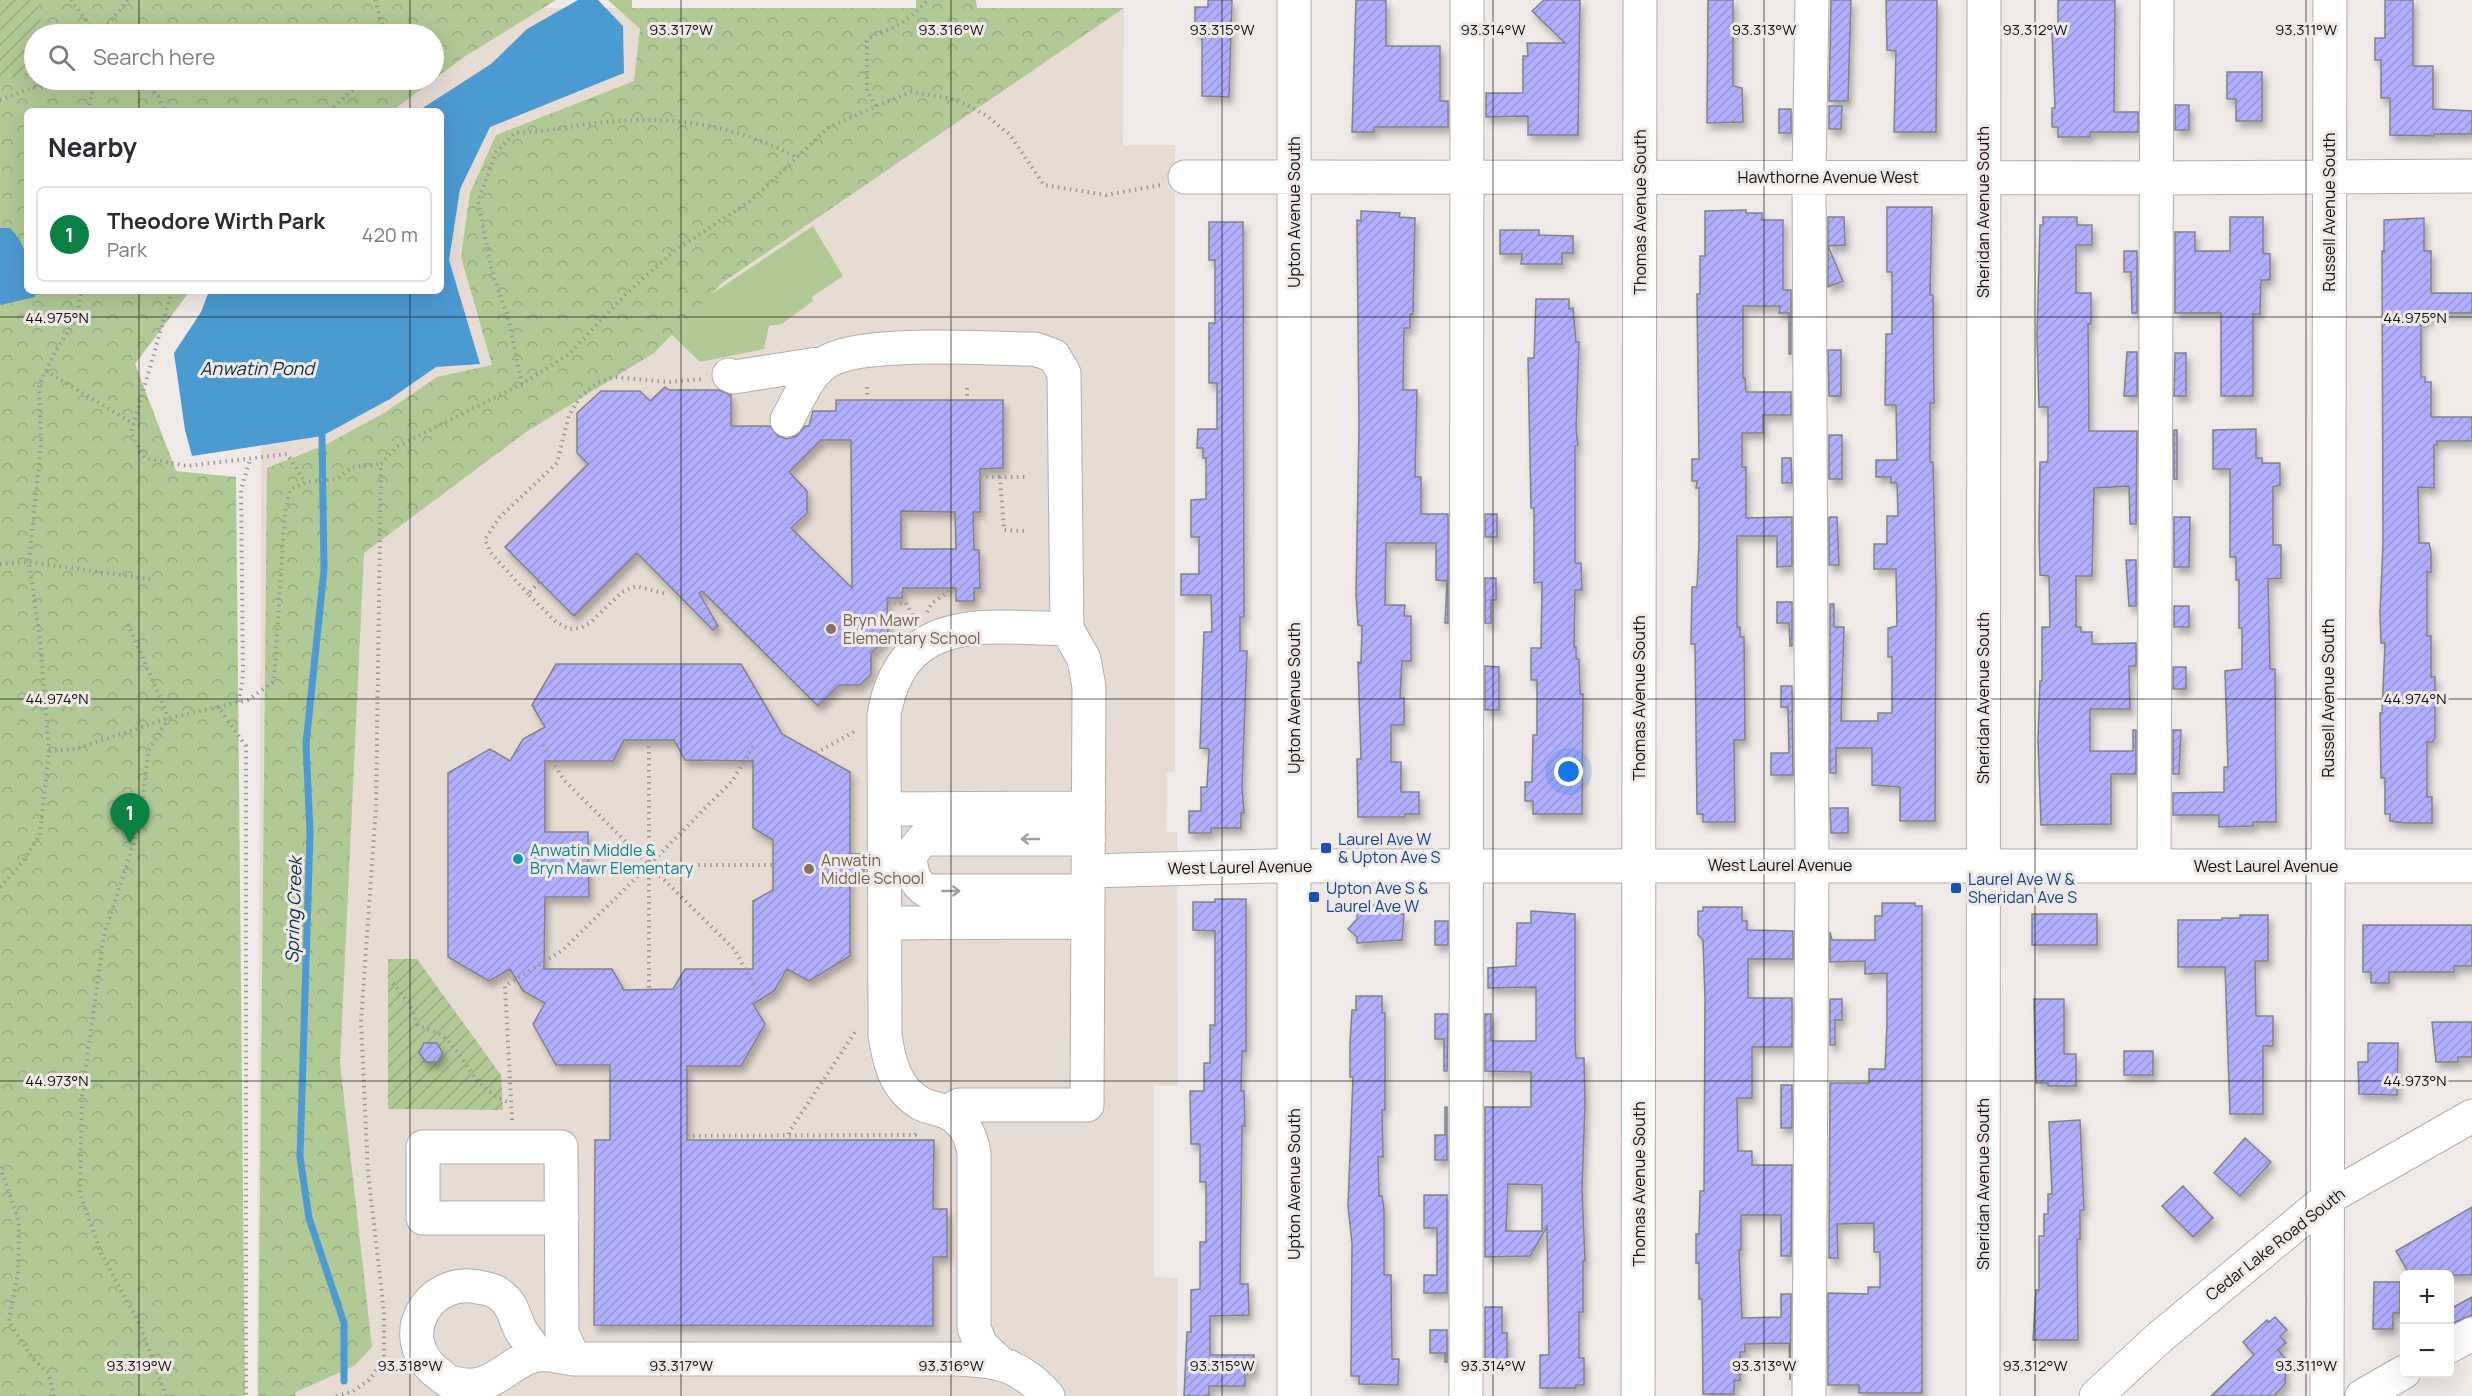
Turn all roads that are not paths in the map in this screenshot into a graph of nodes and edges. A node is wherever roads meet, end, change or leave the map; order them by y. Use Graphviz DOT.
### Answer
graph roads {
  1 [pos="1294,0"];
  2 [pos="1467,0"];
  3 [pos="1640,0"];
  4 [pos="1812,0"];
  5 [pos="1984,0"];
  6 [pos="2157,0"];
  7 [pos="2330,0"];
  8 [pos="1294,176"];
  9 [pos="1467,176"];
  10 [pos="2329,176"];
  11 [pos="2472,176"];
  12 [pos="1185,177"];
  13 [pos="1809,177"];
  14 [pos="1983,177"];
  15 [pos="1640,178"];
  16 [pos="2157,178"];
  17 [pos="824,363"];
  18 [pos="729,375"];
  19 [pos="787,420"];
  20 [pos="1067,629"];
  21 [pos="885,809"];
  22 [pos="1089,824"];
  23 [pos="1639,864"];
  24 [pos="1812,865"];
  25 [pos="1294,866"];
  26 [pos="1465,866"];
  27 [pos="1983,866"];
  28 [pos="2154,866"];
  29 [pos="2328,866"];
  30 [pos="2472,866"];
  31 [pos="1088,895"];
  32 [pos="885,923"];
  33 [pos="2472,1116"];
  34 [pos="935,1119"];
  35 [pos="2328,1198"];
  36 [pos="562,1218"];
  37 [pos="2472,1334"];
  38 [pos="2454,1344"];
  39 [pos="539,1355"];
  40 [pos="574,1359"];
  41 [pos="998,1361"];
  42 [pos="2400,1374"];
  43 [pos="1048,1396"];
  44 [pos="1294,1396"];
  45 [pos="1466,1396"];
  46 [pos="1638,1396"];
  47 [pos="1809,1396"];
  48 [pos="1983,1396"];
  49 [pos="2096,1396"];
  50 [pos="2327,1396"];
  51 [pos="2362,1396"];
  1 -- 8 [label="street, Upton Avenue South"];
  2 -- 9 [label="street"];
  3 -- 15 [label="street, Thomas Avenue South"];
  4 -- 13 [label="street"];
  5 -- 14 [label="street, Sheridan Avenue South"];
  6 -- 16 [label="street"];
  7 -- 10 [label="street, Russell Avenue South"];
  8 -- 9 [label="street, Hawthorne Avenue West"];
  8 -- 12 [label="street, Hawthorne Avenue West"];
  8 -- 25 [label="street, Upton Avenue South"];
  9 -- 15 [label="street, Hawthorne Avenue West"];
  9 -- 26 [label="street"];
  10 -- 11 [label="street, Hawthorne Avenue West"];
  10 -- 16 [label="street, Hawthorne Avenue West"];
  10 -- 29 [label="street, Russell Avenue South"];
  13 -- 14 [label="street, Hawthorne Avenue West"];
  13 -- 15 [label="street, Hawthorne Avenue West"];
  13 -- 24 [label="street"];
  14 -- 16 [label="street, Hawthorne Avenue West"];
  14 -- 27 [label="street, Sheridan Avenue South"];
  15 -- 23 [label="street, Thomas Avenue South"];
  16 -- 28 [label="street"];
  17 -- 18 [label="street"];
  17 -- 19 [label="street"];
  17 -- 20 [label="street"];
  20 -- 21 [label="street"];
  20 -- 22 [label="street"];
  21 -- 22 [label="street"];
  21 -- 32 [label="street"];
  22 -- 31 [label="street"];
  22 -- 31 [label="street, one-way"];
  23 -- 24 [label="street, West Laurel Avenue"];
  23 -- 26 [label="street, West Laurel Avenue"];
  23 -- 46 [label="street, Thomas Avenue South"];
  24 -- 27 [label="street, West Laurel Avenue"];
  24 -- 47 [label="street"];
  25 -- 26 [label="street, West Laurel Avenue"];
  25 -- 31 [label="street, West Laurel Avenue"];
  25 -- 44 [label="street, Upton Avenue South"];
  26 -- 45 [label="street"];
  27 -- 28 [label="street, West Laurel Avenue"];
  27 -- 48 [label="street, Sheridan Avenue South"];
  28 -- 29 [label="street, West Laurel Avenue"];
  29 -- 30 [label="street, West Laurel Avenue"];
  29 -- 35 [label="street, Russell Avenue South"];
  31 -- 32 [label="street"];
  31 -- 34 [label="street"];
  32 -- 34 [label="street"];
  33 -- 35 [label="street, Cedar Lake Road South"];
  34 -- 41 [label="street"];
  35 -- 49 [label="street, Cedar Lake Road South"];
  35 -- 50 [label="street, Russell Avenue South"];
  36 -- 36 [label="street"];
  36 -- 40 [label="street"];
  37 -- 38 [label="street"];
  39 -- 40 [label="street"];
  40 -- 41 [label="street"];
  41 -- 43 [label="street"];
  42 -- 51 [label="street"];
}
